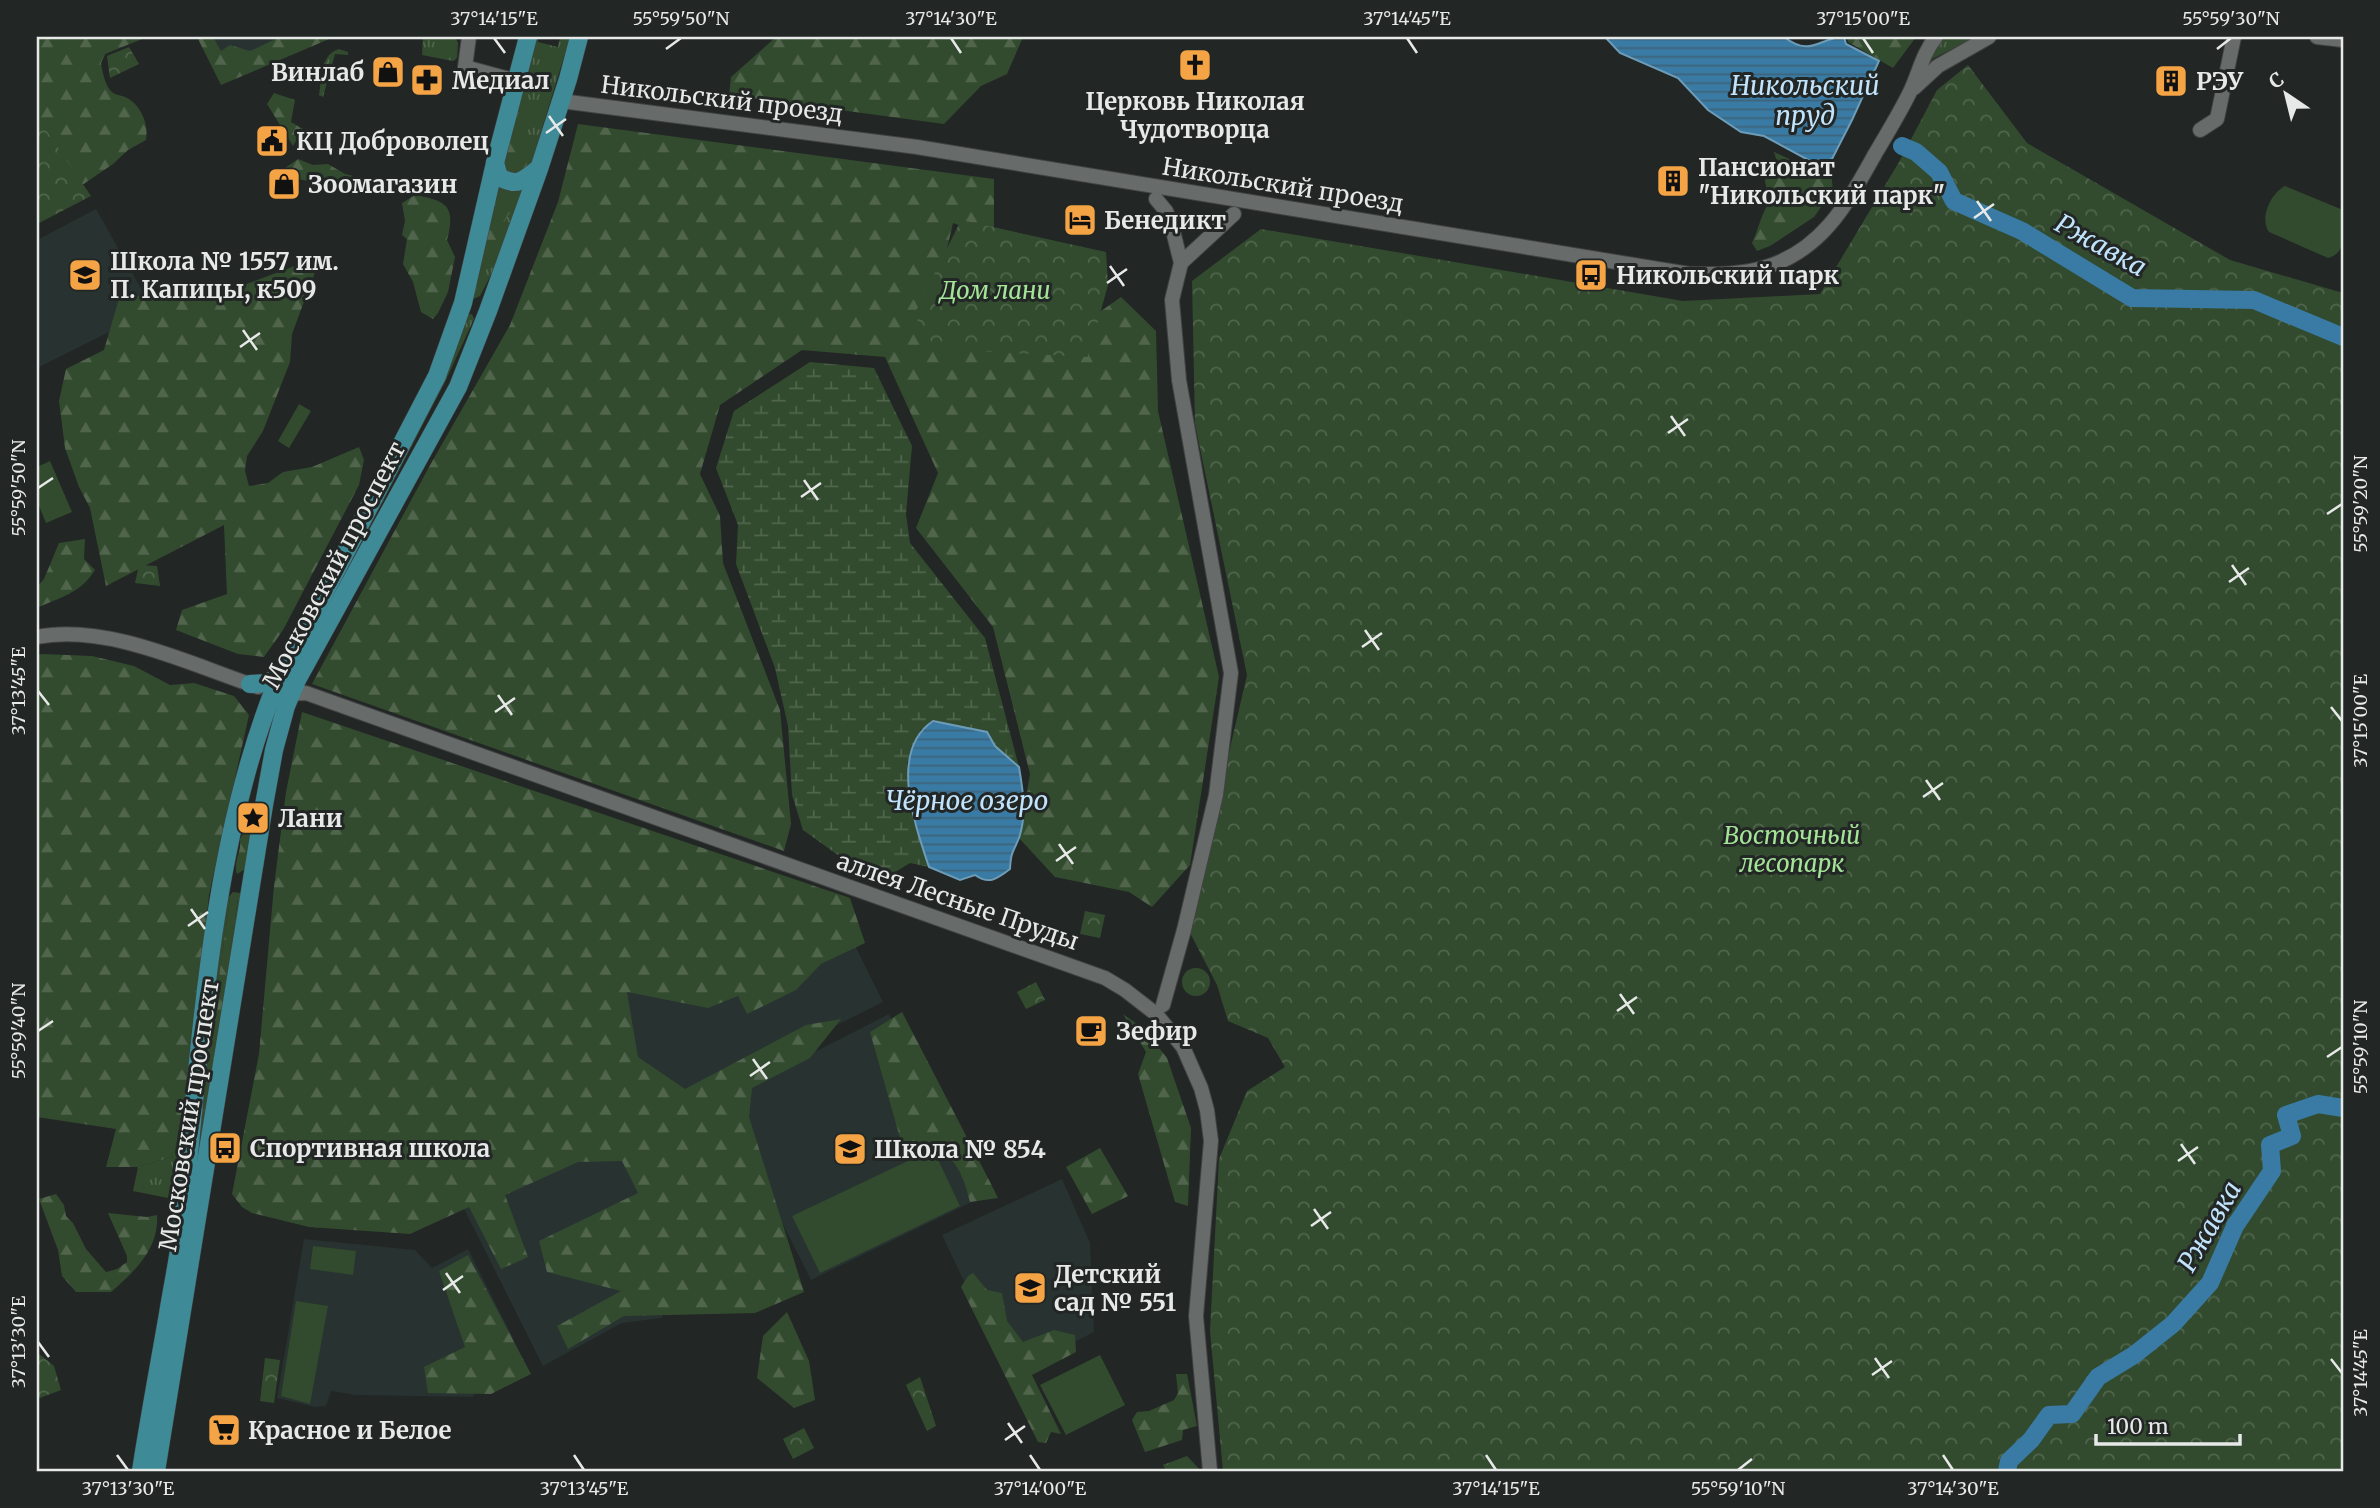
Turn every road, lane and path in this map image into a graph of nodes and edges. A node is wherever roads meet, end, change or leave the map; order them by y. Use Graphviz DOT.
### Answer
graph roads {
  1 [pos="469,37"];
  2 [pos="528,37"];
  3 [pos="579,37"];
  4 [pos="1936,37"];
  5 [pos="1989,37"];
  6 [pos="2234,37"];
  7 [pos="2317,37"];
  8 [pos="2343,40"];
  9 [pos="516,81"];
  10 [pos="1911,92"];
  11 [pos="561,102"];
  12 [pos="2200,130"];
  13 [pos="495,163"];
  14 [pos="538,169"];
  15 [pos="1164,205"];
  16 [pos="1234,214"];
  17 [pos="1181,263"];
  18 [pos="463,303"];
  19 [pos="488,311"];
  20 [pos="316,627"];
  21 [pos="37,637"];
  22 [pos="282,673"];
  23 [pos="250,684"];
  24 [pos="282,694"];
  25 [pos="265,713"];
  26 [pos="240,796"];
  27 [pos="264,805"];
  28 [pos="222,887"];
  29 [pos="249,890"];
  30 [pos="1164,1005"];
  31 [pos="151,1471"];
  32 [pos="1209,1471"];
  1 -- 9 [label="street"];
  2 -- 9 [label="main road, Московский проспект"];
  3 -- 11 [label="main road, Московский проспект"];
  4 -- 10 [label="street, Никольский проезд"];
  5 -- 10 [label="street, Никольский проезд"];
  6 -- 12 [label="street"];
  7 -- 8 [label="street"];
  9 -- 13 [label="main road, Московский проспект"];
  10 -- 11 [label="street, Никольский проезд"];
  11 -- 14 [label="main road, Московский проспект"];
  13 -- 14 [label="main road"];
  13 -- 18 [label="main road, Московский проспект"];
  14 -- 19 [label="main road, Московский проспект"];
  15 -- 17 [label="street"];
  16 -- 17 [label="street"];
  17 -- 30 [label="street"];
  18 -- 19 [label="main road"];
  18 -- 20 [label="main road, Московский проспект"];
  19 -- 20 [label="main road, Московский проспект"];
  20 -- 22 [label="main road, Московский проспект"];
  20 -- 24 [label="main road, Московский проспект"];
  21 -- 23 [label="street, аллея Лесные Пруды"];
  22 -- 23 [label="main road"];
  22 -- 24 [label="main road, Московский проспект"];
  23 -- 24 [label="street, аллея Лесные Пруды"];
  23 -- 25 [label="street"];
  24 -- 25 [label="main road, Московский проспект"];
  24 -- 27 [label="main road, Московский проспект"];
  24 -- 32 [label="street, аллея Лесные Пруды"];
  25 -- 26 [label="main road, Московский проспект"];
  26 -- 27 [label="main road"];
  26 -- 28 [label="main road, Московский проспект"];
  27 -- 29 [label="main road, Московский проспект"];
  28 -- 29 [label="main road"];
  28 -- 31 [label="main road, Московский проспект"];
  29 -- 31 [label="main road, Московский проспект"];
}
